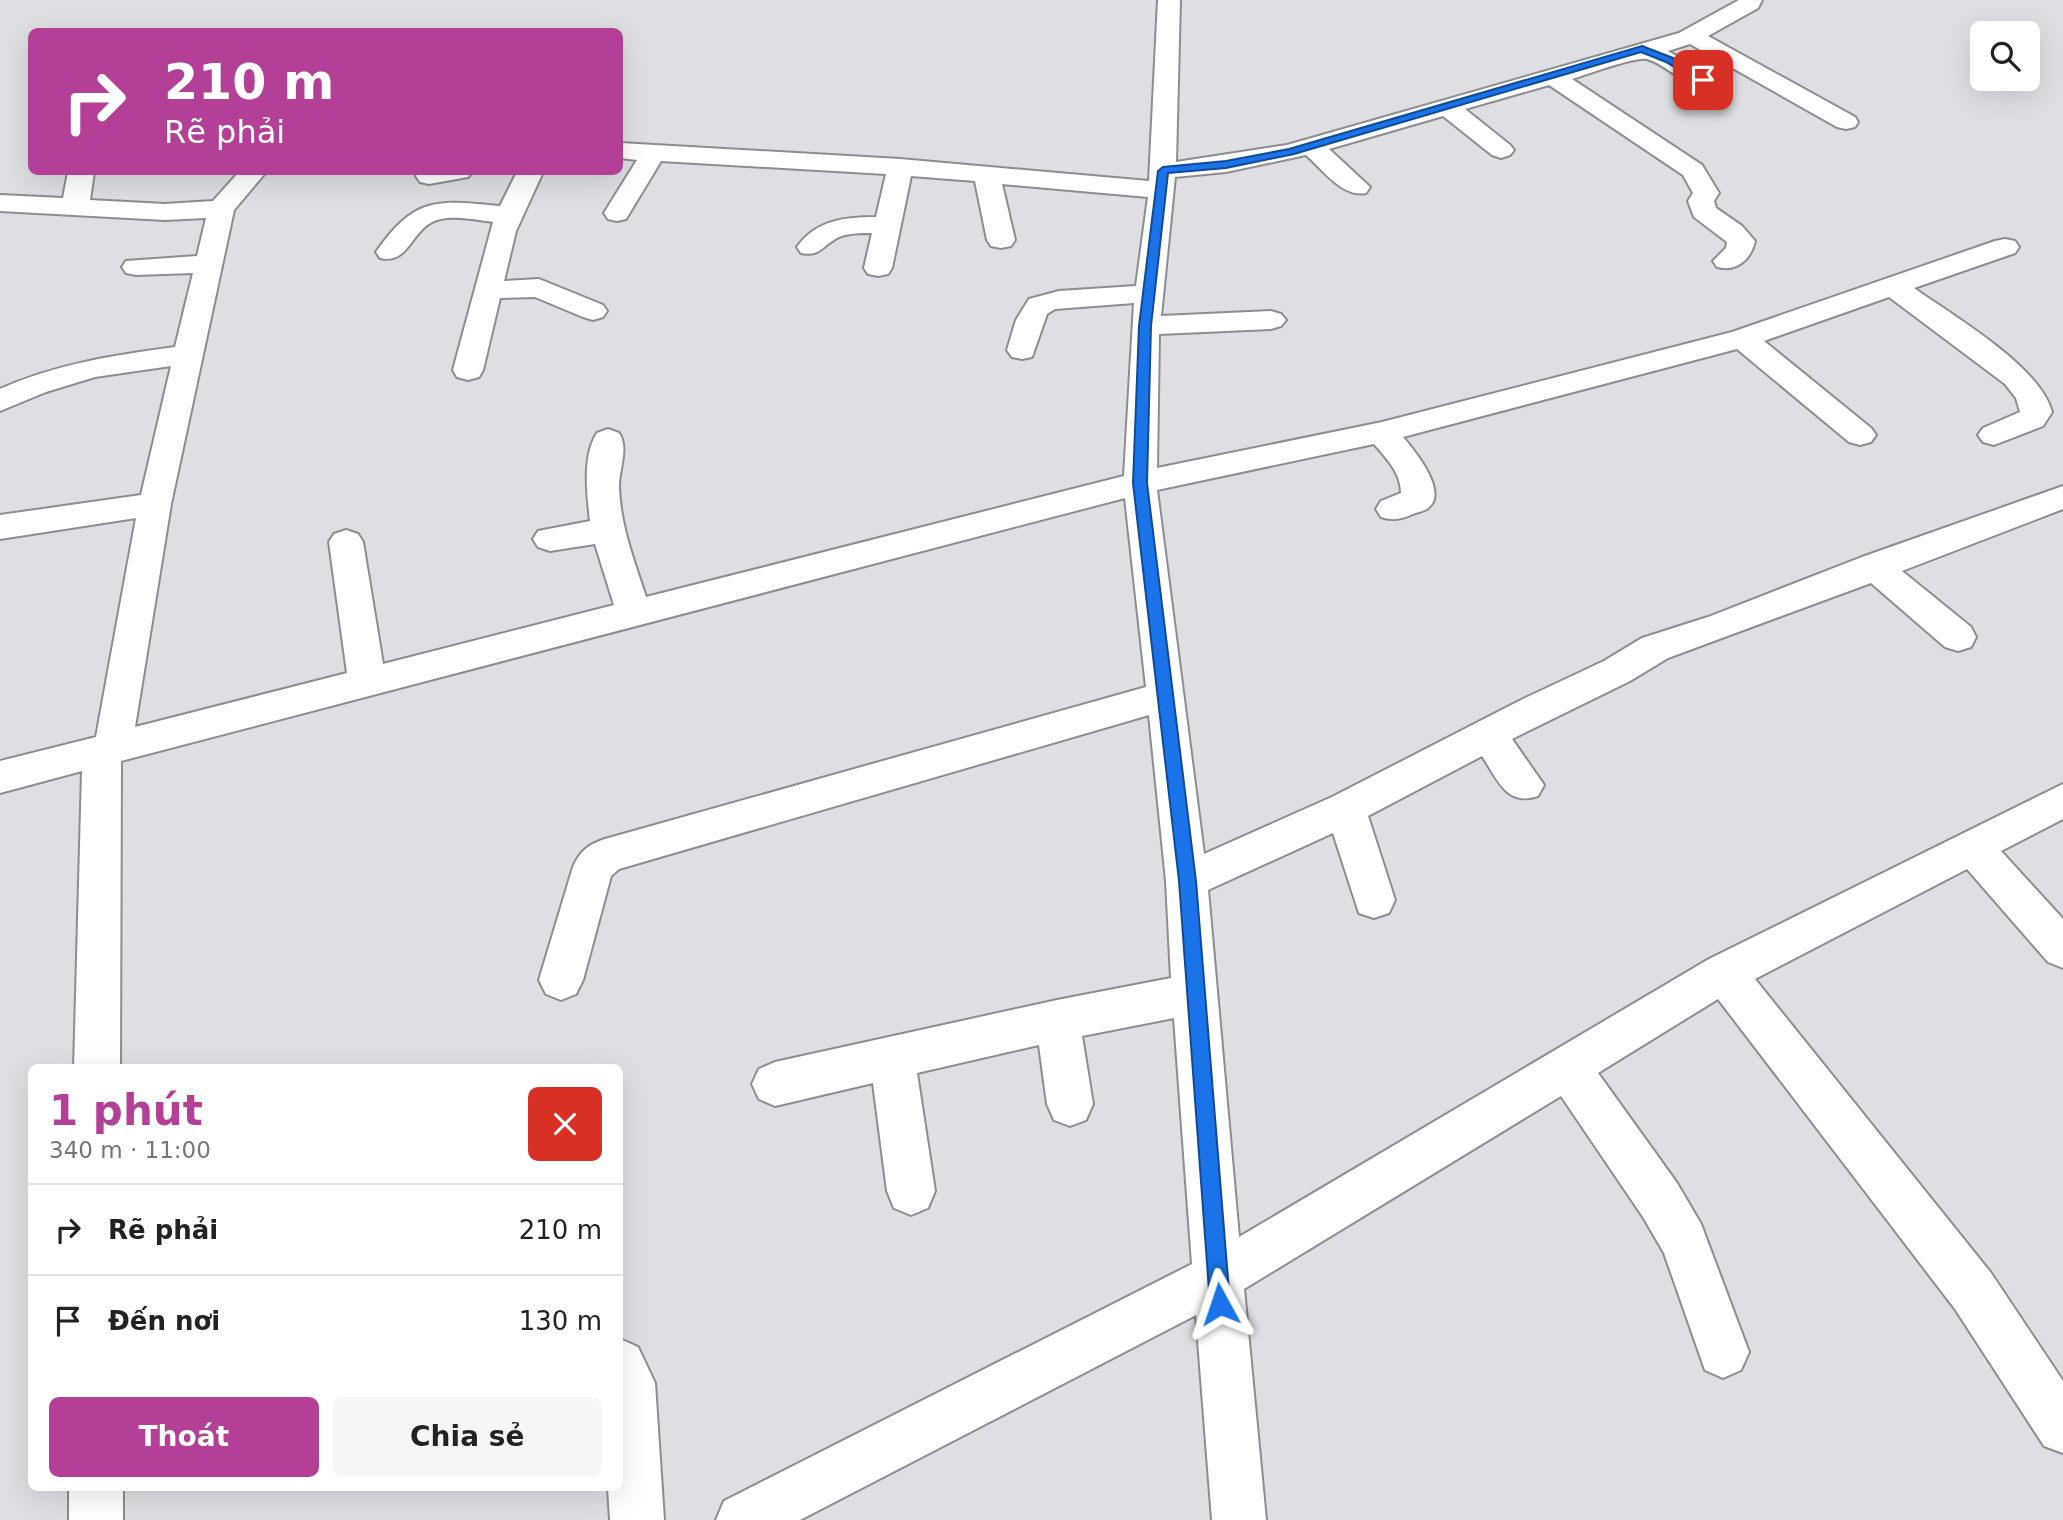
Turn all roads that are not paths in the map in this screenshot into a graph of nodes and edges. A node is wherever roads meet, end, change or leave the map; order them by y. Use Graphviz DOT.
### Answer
graph roads {
  1 [pos="1169,0"];
  2 [pos="1752,1"];
  3 [pos="1692,36"];
  4 [pos="1642,49"];
  5 [pos="1553,77"];
  6 [pos="1703,80"];
  7 [pos="1447,107"];
  8 [pos="1846,122"];
  9 [pos="1311,146"];
  10 [pos="623,150"];
  11 [pos="1501,150"];
  12 [pos="654,152"];
  13 [pos="900,167"];
  14 [pos="80,175"];
  15 [pos="250,175"];
  16 [pos="436,175"];
  17 [pos="529,175"];
  18 [pos="986,175"];
  19 [pos="429,176"];
  20 [pos="1163,180"];
  21 [pos="1357,187"];
  22 [pos="0,203"];
  23 [pos="75,208"];
  24 [pos="221,209"];
  25 [pos="617,212"];
  26 [pos="509,215"];
  27 [pos="889,225"];
  28 [pos="1000,240"];
  29 [pos="811,247"];
  30 [pos="2005,247"];
  31 [pos="390,253"];
  32 [pos="1727,261"];
  33 [pos="209,264"];
  34 [pos="136,267"];
  35 [pos="878,268"];
  36 [pos="1894,287"];
  37 [pos="488,290"];
  38 [pos="1146,310"];
  39 [pos="593,311"];
  40 [pos="1271,320"];
  41 [pos="1742,338"];
  42 [pos="1021,350"];
  43 [pos="184,364"];
  44 [pos="468,370"];
  45 [pos="0,401"];
  46 [pos="0,424"];
  47 [pos="1382,432"];
  48 [pos="1860,435"];
  49 [pos="1994,435"];
  50 [pos="608,440"];
  51 [pos="1140,483"];
  52 [pos="2063,498"];
  53 [pos="155,504"];
  54 [pos="1393,509"];
  55 [pos="0,527"];
  56 [pos="607,530"];
  57 [pos="550,539"];
  58 [pos="346,542"];
  59 [pos="1874,566"];
  60 [pos="634,613"];
  61 [pos="1958,637"];
  62 [pos="368,681"];
  63 [pos="1167,696"];
  64 [pos="1488,734"];
  65 [pos="107,748"];
  66 [pos="0,777"];
  67 [pos="1524,785"];
  68 [pos="2063,800"];
  69 [pos="1346,810"];
  70 [pos="1972,846"];
  71 [pos="1187,881"];
  72 [pos="1374,900"];
  73 [pos="2063,950"];
  74 [pos="1724,974"];
  75 [pos="561,980"];
  76 [pos="1194,994"];
  77 [pos="1057,1020"];
  78 [pos="892,1057"];
  79 [pos="97,1064"];
  80 [pos="1567,1067"];
  81 [pos="775,1084"];
  82 [pos="1070,1104"];
  83 [pos="911,1191"];
  84 [pos="1218,1277"];
  85 [pos="1723,1352"];
  86 [pos="623,1371"];
  87 [pos="2063,1427"];
  88 [pos="96,1491"];
  89 [pos="96,1520"];
  90 [pos="637,1520"];
  91 [pos="743,1520"];
  92 [pos="1239,1520"];
  1 -- 20 [label="street"];
  2 -- 3 [label="street"];
  3 -- 4 [label="street"];
  3 -- 8 [label="street"];
  4 -- 5 [label="street"];
  4 -- 6 [label="street"];
  5 -- 7 [label="street"];
  5 -- 32 [label="street"];
  7 -- 9 [label="street"];
  7 -- 11 [label="street"];
  9 -- 20 [label="street"];
  9 -- 21 [label="street"];
  10 -- 12 [label="street"];
  12 -- 13 [label="street"];
  12 -- 25 [label="street"];
  13 -- 18 [label="street"];
  13 -- 27 [label="street"];
  14 -- 23 [label="street"];
  15 -- 24 [label="street"];
  16 -- 19 [label="street"];
  17 -- 26 [label="street"];
  18 -- 20 [label="street"];
  18 -- 28 [label="street"];
  20 -- 38 [label="street"];
  22 -- 23 [label="street"];
  23 -- 24 [label="street"];
  24 -- 33 [label="street"];
  26 -- 31 [label="street"];
  26 -- 37 [label="street"];
  27 -- 29 [label="street"];
  27 -- 35 [label="street"];
  30 -- 36 [label="street"];
  33 -- 34 [label="street"];
  33 -- 43 [label="street"];
  36 -- 41 [label="street"];
  36 -- 49 [label="street"];
  37 -- 39 [label="street"];
  37 -- 44 [label="street"];
  38 -- 40 [label="street"];
  38 -- 42 [label="street"];
  38 -- 51 [label="street"];
  41 -- 47 [label="street"];
  41 -- 48 [label="street"];
  43 -- 45 [label="street"];
  43 -- 46 [label="street"];
  43 -- 53 [label="street"];
  47 -- 51 [label="street"];
  47 -- 54 [label="street"];
  50 -- 56 [label="street"];
  51 -- 60 [label="street"];
  51 -- 63 [label="street"];
  52 -- 59 [label="street"];
  53 -- 55 [label="street"];
  53 -- 65 [label="street"];
  56 -- 57 [label="street"];
  56 -- 60 [label="street"];
  58 -- 62 [label="street"];
  59 -- 61 [label="street"];
  59 -- 64 [label="street"];
  60 -- 62 [label="street"];
  62 -- 65 [label="street"];
  63 -- 71 [label="street"];
  63 -- 75 [label="street"];
  64 -- 67 [label="street"];
  64 -- 69 [label="street"];
  65 -- 66 [label="street"];
  65 -- 79 [label="street"];
  68 -- 70 [label="street"];
  69 -- 71 [label="street"];
  69 -- 72 [label="street"];
  70 -- 73 [label="street"];
  70 -- 74 [label="street"];
  71 -- 76 [label="street"];
  74 -- 80 [label="street"];
  74 -- 87 [label="street"];
  76 -- 77 [label="street"];
  76 -- 84 [label="street"];
  77 -- 78 [label="street"];
  77 -- 82 [label="street"];
  78 -- 81 [label="street"];
  78 -- 83 [label="street"];
  80 -- 84 [label="street"];
  80 -- 85 [label="street"];
  84 -- 91 [label="street"];
  84 -- 92 [label="street"];
  86 -- 90 [label="street"];
  88 -- 89 [label="street"];
}
